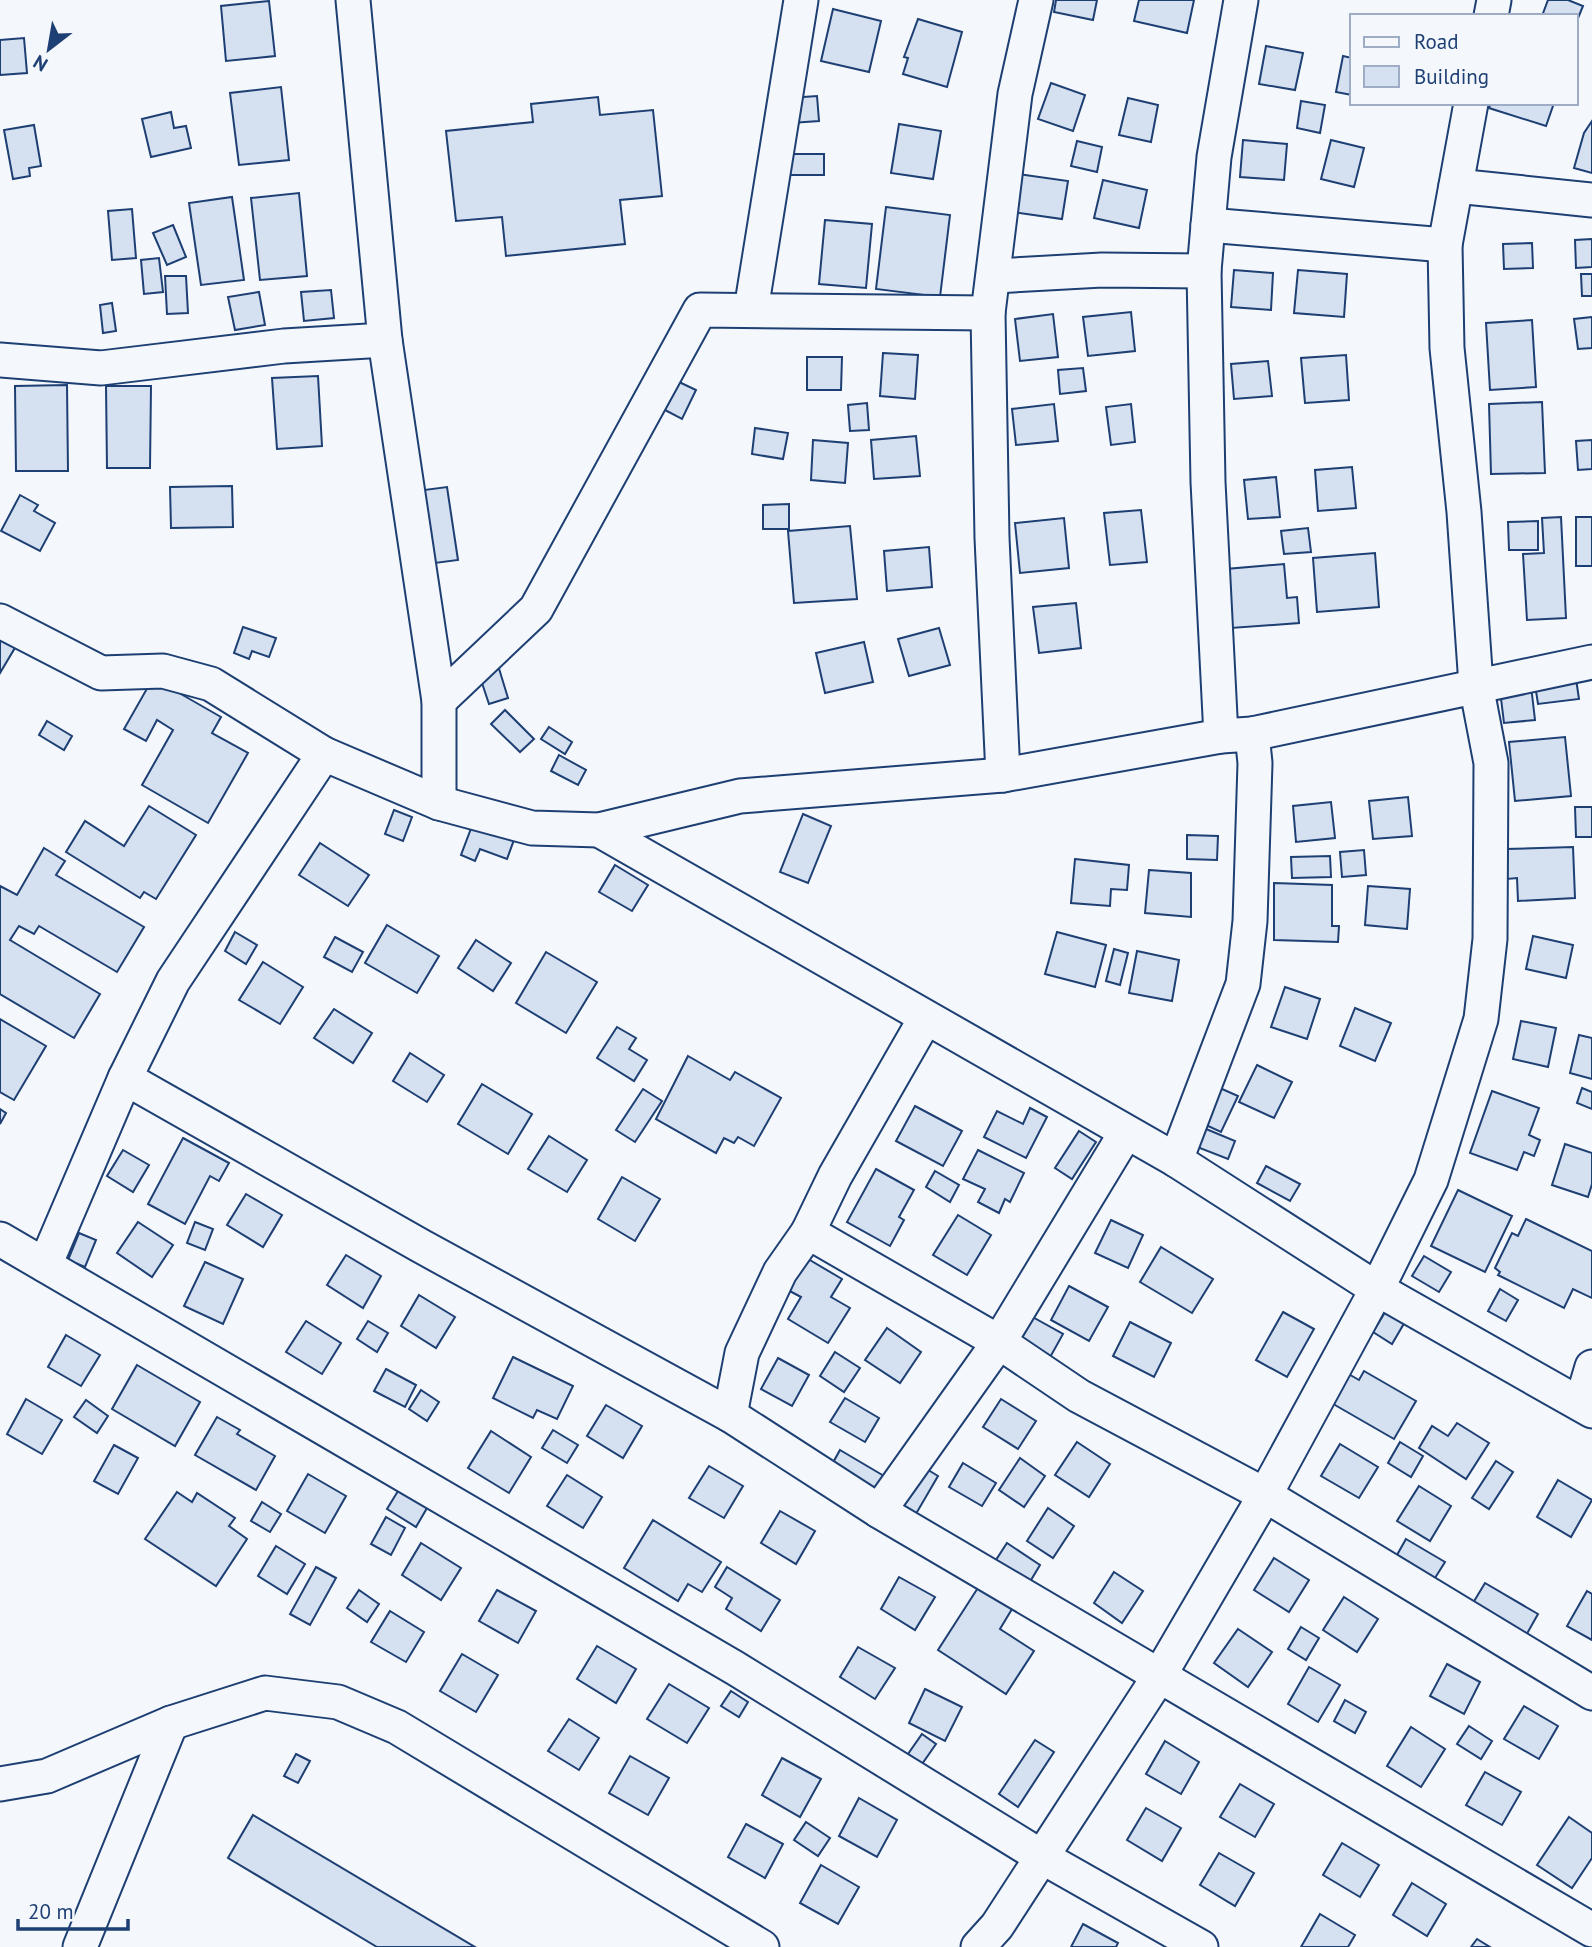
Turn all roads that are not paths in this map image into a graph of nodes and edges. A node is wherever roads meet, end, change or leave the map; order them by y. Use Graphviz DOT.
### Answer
graph roads {
  1 [pos="353,0"];
  2 [pos="801,0"];
  3 [pos="1036,0"];
  4 [pos="1241,0"];
  5 [pos="1471,105"];
  6 [pos="1456,186"];
  7 [pos="1592,200"];
  8 [pos="1208,225"];
  9 [pos="1446,246"];
  10 [pos="1203,271"];
  11 [pos="995,276"];
  12 [pos="751,310"];
  13 [pos="988,313"];
  14 [pos="385,340"];
  15 [pos="0,360"];
  16 [pos="0,621"];
  17 [pos="1592,662"];
  18 [pos="1476,685"];
  19 [pos="439,701"];
  20 [pos="1237,735"];
  21 [pos="324,754"];
  22 [pos="1003,775"];
  23 [pos="439,803"];
  24 [pos="599,831"];
  25 [pos="925,1019"];
  26 [pos="125,1078"];
  27 [pos="1125,1134"];
  28 [pos="1176,1160"];
  29 [pos="807,1232"];
  30 [pos="0,1239"];
  31 [pos="45,1265"];
  32 [pos="1377,1289"];
  33 [pos="999,1342"];
  34 [pos="1592,1367"];
  35 [pos="1587,1408"];
  36 [pos="730,1415"];
  37 [pos="1265,1495"];
  38 [pos="878,1511"];
  39 [pos="1158,1678"];
  40 [pos="1592,1693"];
  41 [pos="171,1723"];
  42 [pos="0,1784"];
  43 [pos="1042,1857"];
  44 [pos="1592,1930"];
  45 [pos="80,1947"];
  46 [pos="762,1947"];
  47 [pos="978,1947"];
  48 [pos="1201,1947"];
  1 -- 14 [label="street"];
  2 -- 12 [label="street"];
  3 -- 11 [label="street"];
  4 -- 8 [label="street"];
  5 -- 6 [label="street"];
  6 -- 7 [label="street"];
  6 -- 9 [label="street"];
  8 -- 9 [label="street"];
  8 -- 10 [label="street"];
  9 -- 18 [label="street"];
  10 -- 11 [label="street"];
  10 -- 20 [label="street"];
  11 -- 13 [label="street"];
  12 -- 13 [label="street"];
  12 -- 19 [label="street"];
  13 -- 22 [label="street"];
  14 -- 15 [label="street"];
  14 -- 19 [label="street"];
  16 -- 21 [label="street"];
  17 -- 18 [label="street"];
  18 -- 20 [label="street"];
  18 -- 32 [label="street"];
  19 -- 23 [label="street"];
  20 -- 22 [label="street"];
  20 -- 28 [label="street"];
  21 -- 23 [label="street"];
  21 -- 26 [label="street"];
  22 -- 24 [label="street"];
  23 -- 24 [label="street"];
  24 -- 25 [label="street"];
  25 -- 27 [label="street"];
  25 -- 29 [label="street"];
  26 -- 31 [label="street"];
  26 -- 36 [label="street"];
  27 -- 28 [label="street"];
  27 -- 33 [label="street"];
  28 -- 32 [label="street"];
  29 -- 33 [label="street"];
  29 -- 36 [label="street"];
  30 -- 31 [label="street"];
  31 -- 43 [label="street"];
  32 -- 35 [label="street"];
  32 -- 37 [label="street"];
  33 -- 37 [label="street"];
  33 -- 38 [label="street"];
  34 -- 35 [label="street"];
  36 -- 38 [label="street"];
  37 -- 39 [label="street"];
  37 -- 40 [label="street"];
  38 -- 39 [label="street"];
  39 -- 43 [label="street"];
  39 -- 44 [label="street"];
  41 -- 42 [label="street"];
  41 -- 45 [label="street"];
  41 -- 46 [label="street"];
  43 -- 47 [label="street"];
  43 -- 48 [label="street"];
}
